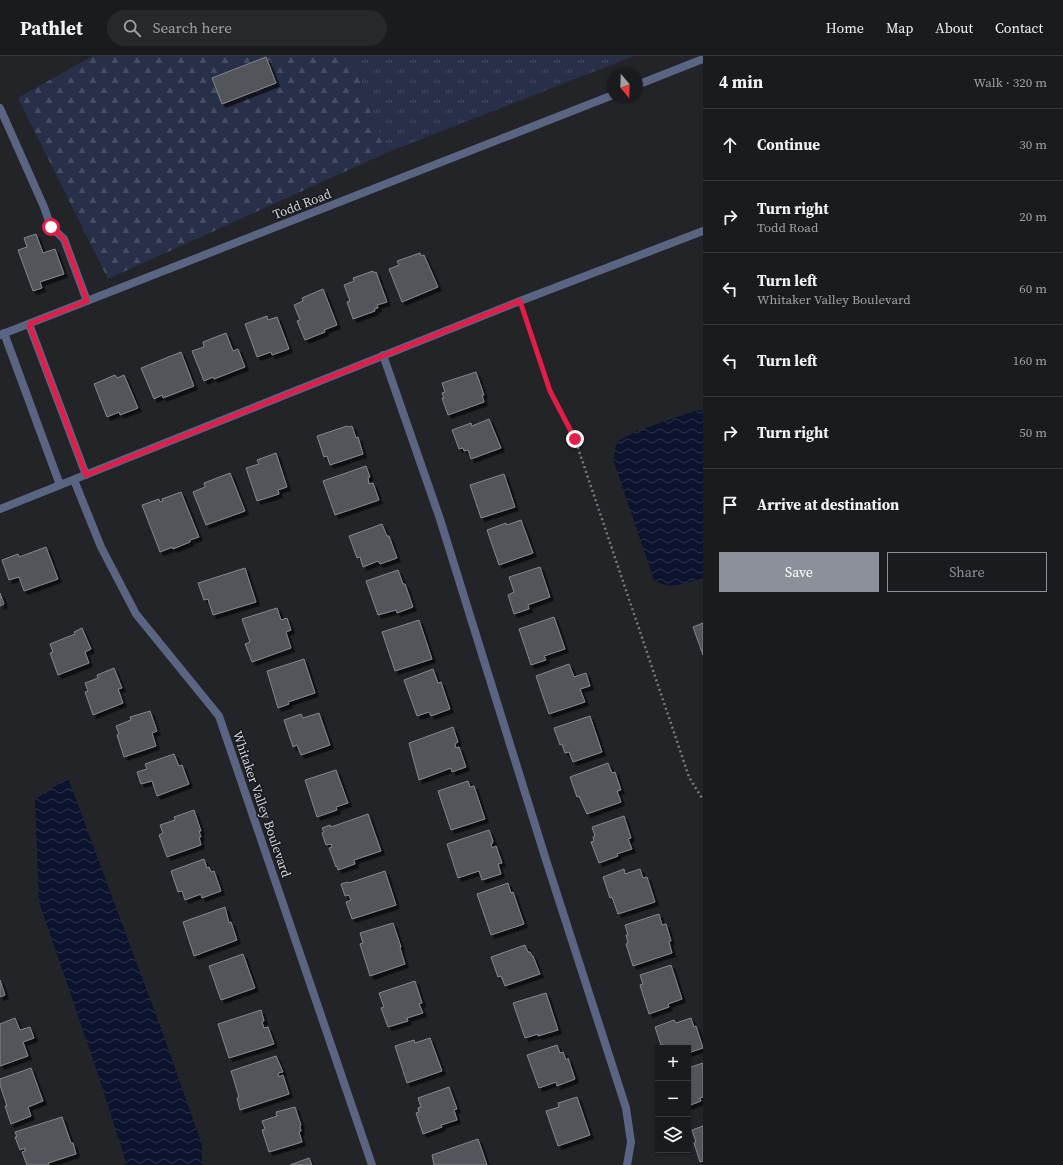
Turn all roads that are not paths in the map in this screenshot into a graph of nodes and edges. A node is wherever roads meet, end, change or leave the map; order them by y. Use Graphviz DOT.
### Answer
graph roads {
  1 [pos="703,59"];
  2 [pos="643,83"];
  3 [pos="607,97"];
  4 [pos="0,108"];
  5 [pos="703,231"];
  6 [pos="87,301"];
  7 [pos="29,324"];
  8 [pos="2,334"];
  9 [pos="384,355"];
  10 [pos="86,475"];
  11 [pos="74,480"];
  12 [pos="60,485"];
  13 [pos="0,509"];
  14 [pos="372,1165"];
  15 [pos="626,1165"];
  1 -- 2 [label="street"];
  3 -- 6 [label="street, Todd Road"];
  4 -- 6 [label="street"];
  5 -- 9 [label="street"];
  6 -- 7 [label="street, Todd Road"];
  7 -- 8 [label="street, Todd Road"];
  7 -- 10 [label="street"];
  8 -- 12 [label="street"];
  9 -- 10 [label="street"];
  9 -- 15 [label="street"];
  10 -- 11 [label="street"];
  11 -- 12 [label="street"];
  11 -- 14 [label="street, Whitaker Valley Boulevard"];
  12 -- 13 [label="street"];
}
